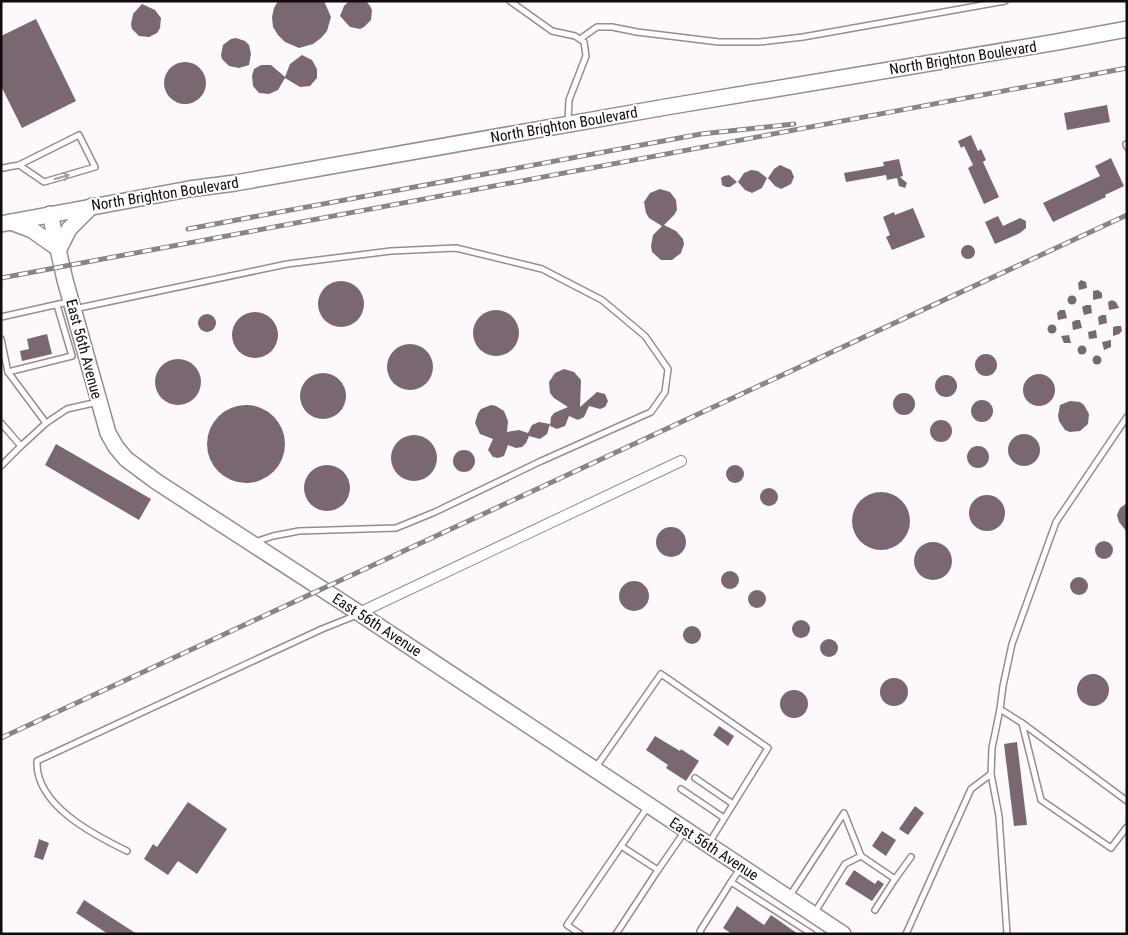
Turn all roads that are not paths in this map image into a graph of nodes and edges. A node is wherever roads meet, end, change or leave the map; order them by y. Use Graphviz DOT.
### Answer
graph roads {
  1 [pos="510,1"];
  2 [pos="1005,1"];
  3 [pos="1127,29"];
  4 [pos="580,39"];
  5 [pos="568,124"];
  6 [pos="19,164"];
  7 [pos="3,168"];
  8 [pos="92,206"];
  9 [pos="50,214"];
  10 [pos="6,223"];
  11 [pos="59,250"];
  12 [pos="67,305"];
  13 [pos="1,317"];
  14 [pos="1,338"];
  15 [pos="8,372"];
  16 [pos="99,402"];
  17 [pos="1127,418"];
  18 [pos="1,423"];
  19 [pos="46,423"];
  20 [pos="21,446"];
  21 [pos="681,461"];
  22 [pos="1,466"];
  23 [pos="252,544"];
  24 [pos="359,614"];
  25 [pos="1000,709"];
  26 [pos="1022,723"];
  27 [pos="595,769"];
  28 [pos="991,774"];
  29 [pos="695,778"];
  30 [pos="681,789"];
  31 [pos="1127,801"];
  32 [pos="733,804"];
  33 [pos="649,805"];
  34 [pos="724,818"];
  35 [pos="1127,827"];
  36 [pos="686,830"];
  37 [pos="708,844"];
  38 [pos="621,846"];
  39 [pos="128,851"];
  40 [pos="861,856"];
  41 [pos="911,857"];
  42 [pos="741,866"];
  43 [pos="658,870"];
  44 [pos="896,879"];
  45 [pos="731,882"];
  46 [pos="789,898"];
  47 [pos="875,910"];
  48 [pos="818,917"];
  49 [pos="580,934"];
  50 [pos="616,934"];
  51 [pos="701,934"];
  52 [pos="812,934"];
  53 [pos="843,934"];
  54 [pos="906,934"];
  55 [pos="1007,934"];
  1 -- 4 [label="lane"];
  2 -- 4 [label="lane"];
  3 -- 5 [label="main road, North Brighton Boulevard"];
  4 -- 5 [label="lane"];
  5 -- 8 [label="main road, North Brighton Boulevard"];
  6 -- 6 [label="lane, one-way"];
  6 -- 7 [label="lane"];
  8 -- 9 [label="main road, North Brighton Boulevard"];
  8 -- 11 [label="main road"];
  9 -- 10 [label="main road, North Brighton Boulevard"];
  9 -- 11 [label="main road, East 56th Avenue"];
  10 -- 11 [label="main road"];
  11 -- 12 [label="main road, East 56th Avenue"];
  12 -- 13 [label="lane"];
  12 -- 15 [label="lane"];
  12 -- 16 [label="main road, East 56th Avenue"];
  12 -- 23 [label="lane"];
  14 -- 15 [label="lane"];
  15 -- 19 [label="lane"];
  16 -- 19 [label="lane"];
  16 -- 23 [label="main road, East 56th Avenue"];
  17 -- 25 [label="lane"];
  18 -- 20 [label="lane"];
  19 -- 20 [label="lane"];
  20 -- 22 [label="lane"];
  21 -- 24 [label="street"];
  23 -- 24 [label="main road, East 56th Avenue"];
  24 -- 27 [label="main road, East 56th Avenue"];
  24 -- 39 [label="lane"];
  25 -- 26 [label="lane"];
  25 -- 28 [label="lane"];
  26 -- 31 [label="lane"];
  26 -- 35 [label="lane"];
  27 -- 32 [label="lane"];
  27 -- 33 [label="main road, East 56th Avenue"];
  28 -- 54 [label="lane"];
  28 -- 55 [label="lane"];
  29 -- 32 [label="lane"];
  30 -- 34 [label="lane"];
  32 -- 34 [label="lane"];
  33 -- 36 [label="main road, East 56th Avenue"];
  33 -- 38 [label="lane"];
  34 -- 37 [label="lane"];
  36 -- 37 [label="main road, East 56th Avenue"];
  36 -- 43 [label="lane"];
  37 -- 42 [label="main road, East 56th Avenue"];
  38 -- 43 [label="lane"];
  38 -- 49 [label="lane"];
  40 -- 44 [label="lane"];
  40 -- 46 [label="lane"];
  40 -- 48 [label="lane"];
  41 -- 44 [label="lane"];
  42 -- 45 [label="lane"];
  42 -- 46 [label="main road, East 56th Avenue"];
  43 -- 50 [label="lane"];
  44 -- 47 [label="lane"];
  45 -- 51 [label="lane"];
  45 -- 52 [label="lane"];
  46 -- 48 [label="main road, East 56th Avenue"];
  48 -- 52 [label="lane"];
  48 -- 53 [label="main road, East 56th Avenue"];
}
